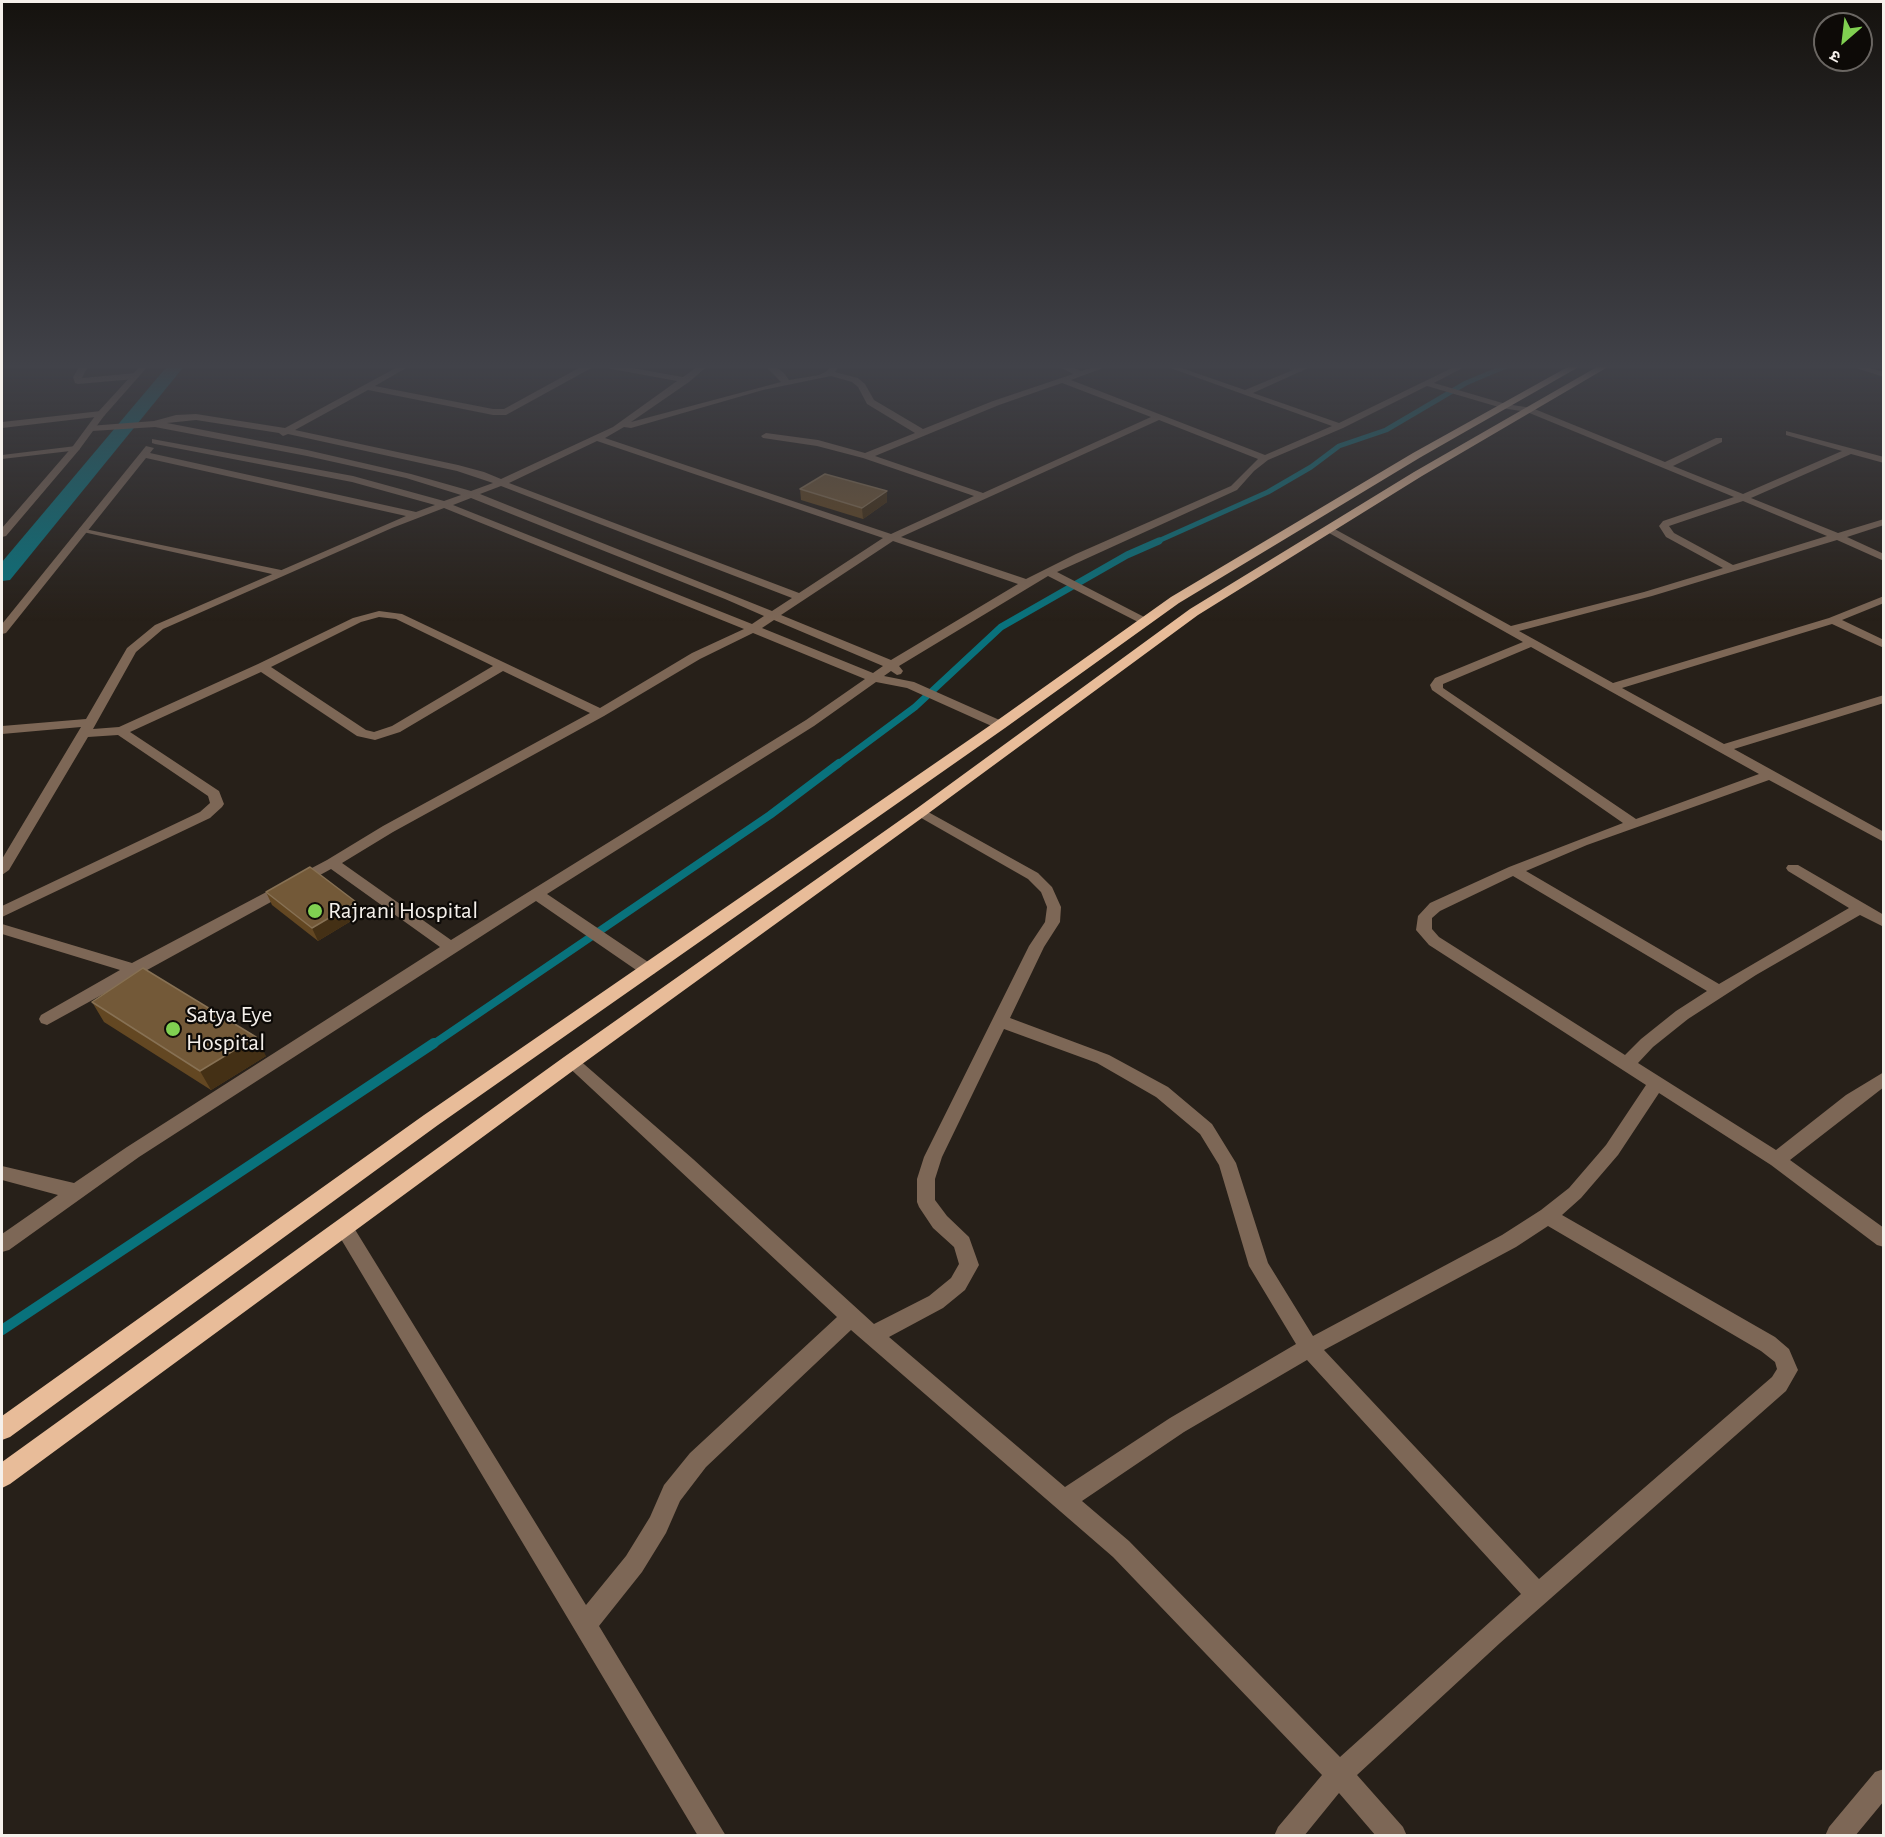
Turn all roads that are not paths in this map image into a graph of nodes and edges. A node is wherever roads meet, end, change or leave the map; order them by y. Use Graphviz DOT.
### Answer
graph roads {
  1 [pos="62,450"];
  2 [pos="75,450"];
  3 [pos="148,450"];
  4 [pos="204,450"];
  5 [pos="240,450"];
  6 [pos="284,450"];
  7 [pos="373,450"];
  8 [pos="572,450"];
  9 [pos="632,450"];
  10 [pos="842,450"];
  11 [pos="880,450"];
  12 [pos="1086,450"];
  13 [pos="1242,450"];
  14 [pos="1284,450"];
  15 [pos="1429,450"];
  16 [pos="1460,450"];
  17 [pos="1625,450"];
  18 [pos="1699,450"];
  19 [pos="1852,450"];
  20 [pos="228,454"];
  21 [pos="144,455"];
  22 [pos="866,456"];
  23 [pos="2,457"];
  24 [pos="1264,458"];
  25 [pos="1884,460"];
  26 [pos="1665,466"];
  27 [pos="501,483"];
  28 [pos="470,494"];
  29 [pos="983,496"];
  30 [pos="1743,498"];
  31 [pos="443,504"];
  32 [pos="416,514"];
  33 [pos="1884,522"];
  34 [pos="1327,528"];
  35 [pos="83,530"];
  36 [pos="2,534"];
  37 [pos="892,537"];
  38 [pos="1839,537"];
  39 [pos="1884,558"];
  40 [pos="1733,569"];
  41 [pos="1048,572"];
  42 [pos="281,573"];
  43 [pos="1027,583"];
  44 [pos="800,597"];
  45 [pos="1884,599"];
  46 [pos="773,615"];
  47 [pos="1833,620"];
  48 [pos="1146,622"];
  49 [pos="752,628"];
  50 [pos="1509,630"];
  51 [pos="2,631"];
  52 [pos="1531,643"];
  53 [pos="1884,645"];
  54 [pos="892,665"];
  55 [pos="262,667"];
  56 [pos="501,667"];
  57 [pos="874,678"];
  58 [pos="910,685"];
  59 [pos="1612,687"];
  60 [pos="1884,699"];
  61 [pos="600,712"];
  62 [pos="1000,725"];
  63 [pos="87,728"];
  64 [pos="2,730"];
  65 [pos="121,732"];
  66 [pos="1724,748"];
  67 [pos="1770,775"];
  68 [pos="921,812"];
  69 [pos="1635,825"];
  70 [pos="1884,838"];
  71 [pos="332,863"];
  72 [pos="1793,868"];
  73 [pos="2,870"];
  74 [pos="1514,870"];
  75 [pos="536,894"];
  76 [pos="1860,908"];
  77 [pos="2,912"];
  78 [pos="1884,922"];
  79 [pos="2,929"];
  80 [pos="451,948"];
  81 [pos="134,969"];
  82 [pos="648,970"];
  83 [pos="1719,991"];
  84 [pos="47,1019"];
  85 [pos="1001,1021"];
  86 [pos="571,1062"];
  87 [pos="1627,1065"];
  88 [pos="1884,1078"];
  89 [pos="1656,1083"];
  90 [pos="1777,1160"];
  91 [pos="2,1173"];
  92 [pos="78,1192"];
  93 [pos="1548,1216"];
  94 [pos="344,1228"];
  95 [pos="1884,1239"];
  96 [pos="2,1244"];
  97 [pos="851,1317"];
  98 [pos="873,1335"];
  99 [pos="1310,1349"];
  100 [pos="2,1428"];
  101 [pos="2,1476"];
  102 [pos="1065,1500"];
  103 [pos="1538,1595"];
  104 [pos="585,1625"];
  105 [pos="1339,1774"];
  106 [pos="1884,1781"];
  107 [pos="713,1836"];
  108 [pos="1287,1836"];
  109 [pos="1394,1836"];
  110 [pos="1838,1836"];
  1 -- 23 [label="lane"];
  2 -- 36 [label="street"];
  3 -- 21 [label="street"];
  4 -- 20 [label="street"];
  5 -- 20 [label="street"];
  6 -- 28 [label="street"];
  7 -- 27 [label="street"];
  8 -- 27 [label="street"];
  9 -- 37 [label="street"];
  10 -- 22 [label="street"];
  11 -- 22 [label="street"];
  12 -- 29 [label="street"];
  13 -- 24 [label="street"];
  14 -- 24 [label="street"];
  15 -- 48 [label="highway"];
  16 -- 34 [label="highway"];
  17 -- 26 [label="street"];
  18 -- 26 [label="street"];
  19 -- 25 [label="street"];
  19 -- 30 [label="street"];
  20 -- 31 [label="street"];
  21 -- 32 [label="street"];
  21 -- 35 [label="street"];
  22 -- 29 [label="street"];
  24 -- 41 [label="street"];
  26 -- 30 [label="street"];
  27 -- 28 [label="street"];
  27 -- 44 [label="street"];
  28 -- 31 [label="street"];
  28 -- 46 [label="street"];
  29 -- 37 [label="street"];
  30 -- 38 [label="street"];
  30 -- 40 [label="street"];
  31 -- 32 [label="street"];
  31 -- 49 [label="street"];
  32 -- 42 [label="street"];
  33 -- 38 [label="street"];
  34 -- 50 [label="street"];
  34 -- 68 [label="highway"];
  35 -- 42 [label="lane"];
  35 -- 51 [label="street"];
  37 -- 43 [label="street"];
  37 -- 44 [label="street"];
  38 -- 39 [label="street"];
  38 -- 40 [label="street"];
  40 -- 50 [label="street"];
  41 -- 43 [label="street"];
  41 -- 48 [label="street"];
  42 -- 63 [label="street"];
  43 -- 54 [label="street"];
  44 -- 46 [label="street"];
  45 -- 47 [label="street"];
  46 -- 49 [label="street"];
  46 -- 54 [label="street"];
  47 -- 53 [label="street"];
  47 -- 59 [label="street"];
  48 -- 62 [label="highway"];
  49 -- 57 [label="street"];
  49 -- 61 [label="street"];
  50 -- 52 [label="street"];
  52 -- 59 [label="street"];
  52 -- 69 [label="street"];
  54 -- 57 [label="street"];
  54 -- 58 [label="street"];
  55 -- 56 [label="street"];
  55 -- 56 [label="street"];
  55 -- 65 [label="street"];
  56 -- 61 [label="street"];
  57 -- 58 [label="street"];
  57 -- 75 [label="street"];
  58 -- 62 [label="street"];
  59 -- 66 [label="street"];
  60 -- 66 [label="street"];
  61 -- 71 [label="street"];
  62 -- 82 [label="highway"];
  63 -- 64 [label="street"];
  63 -- 65 [label="street"];
  63 -- 73 [label="street"];
  65 -- 77 [label="street"];
  66 -- 67 [label="street"];
  67 -- 69 [label="street"];
  67 -- 70 [label="street"];
  68 -- 85 [label="street"];
  68 -- 86 [label="highway"];
  69 -- 74 [label="street"];
  71 -- 80 [label="street"];
  71 -- 81 [label="street"];
  72 -- 76 [label="street"];
  74 -- 83 [label="street"];
  74 -- 87 [label="street"];
  75 -- 80 [label="street"];
  75 -- 82 [label="street"];
  76 -- 78 [label="street"];
  76 -- 83 [label="street"];
  79 -- 81 [label="street"];
  80 -- 92 [label="street"];
  81 -- 84 [label="street"];
  82 -- 100 [label="highway"];
  83 -- 87 [label="street"];
  85 -- 98 [label="street"];
  85 -- 99 [label="street"];
  86 -- 94 [label="highway"];
  86 -- 97 [label="street"];
  87 -- 89 [label="street"];
  88 -- 90 [label="street"];
  89 -- 90 [label="street"];
  89 -- 93 [label="street"];
  90 -- 95 [label="street"];
  91 -- 92 [label="street"];
  92 -- 96 [label="street"];
  93 -- 99 [label="street"];
  93 -- 103 [label="street"];
  94 -- 101 [label="highway"];
  94 -- 104 [label="street"];
  97 -- 98 [label="street"];
  97 -- 104 [label="street"];
  98 -- 102 [label="street"];
  99 -- 102 [label="street"];
  99 -- 103 [label="street"];
  102 -- 105 [label="street"];
  103 -- 105 [label="street"];
  104 -- 107 [label="street"];
  105 -- 108 [label="street"];
  105 -- 109 [label="street"];
  106 -- 110 [label="street"];
}
